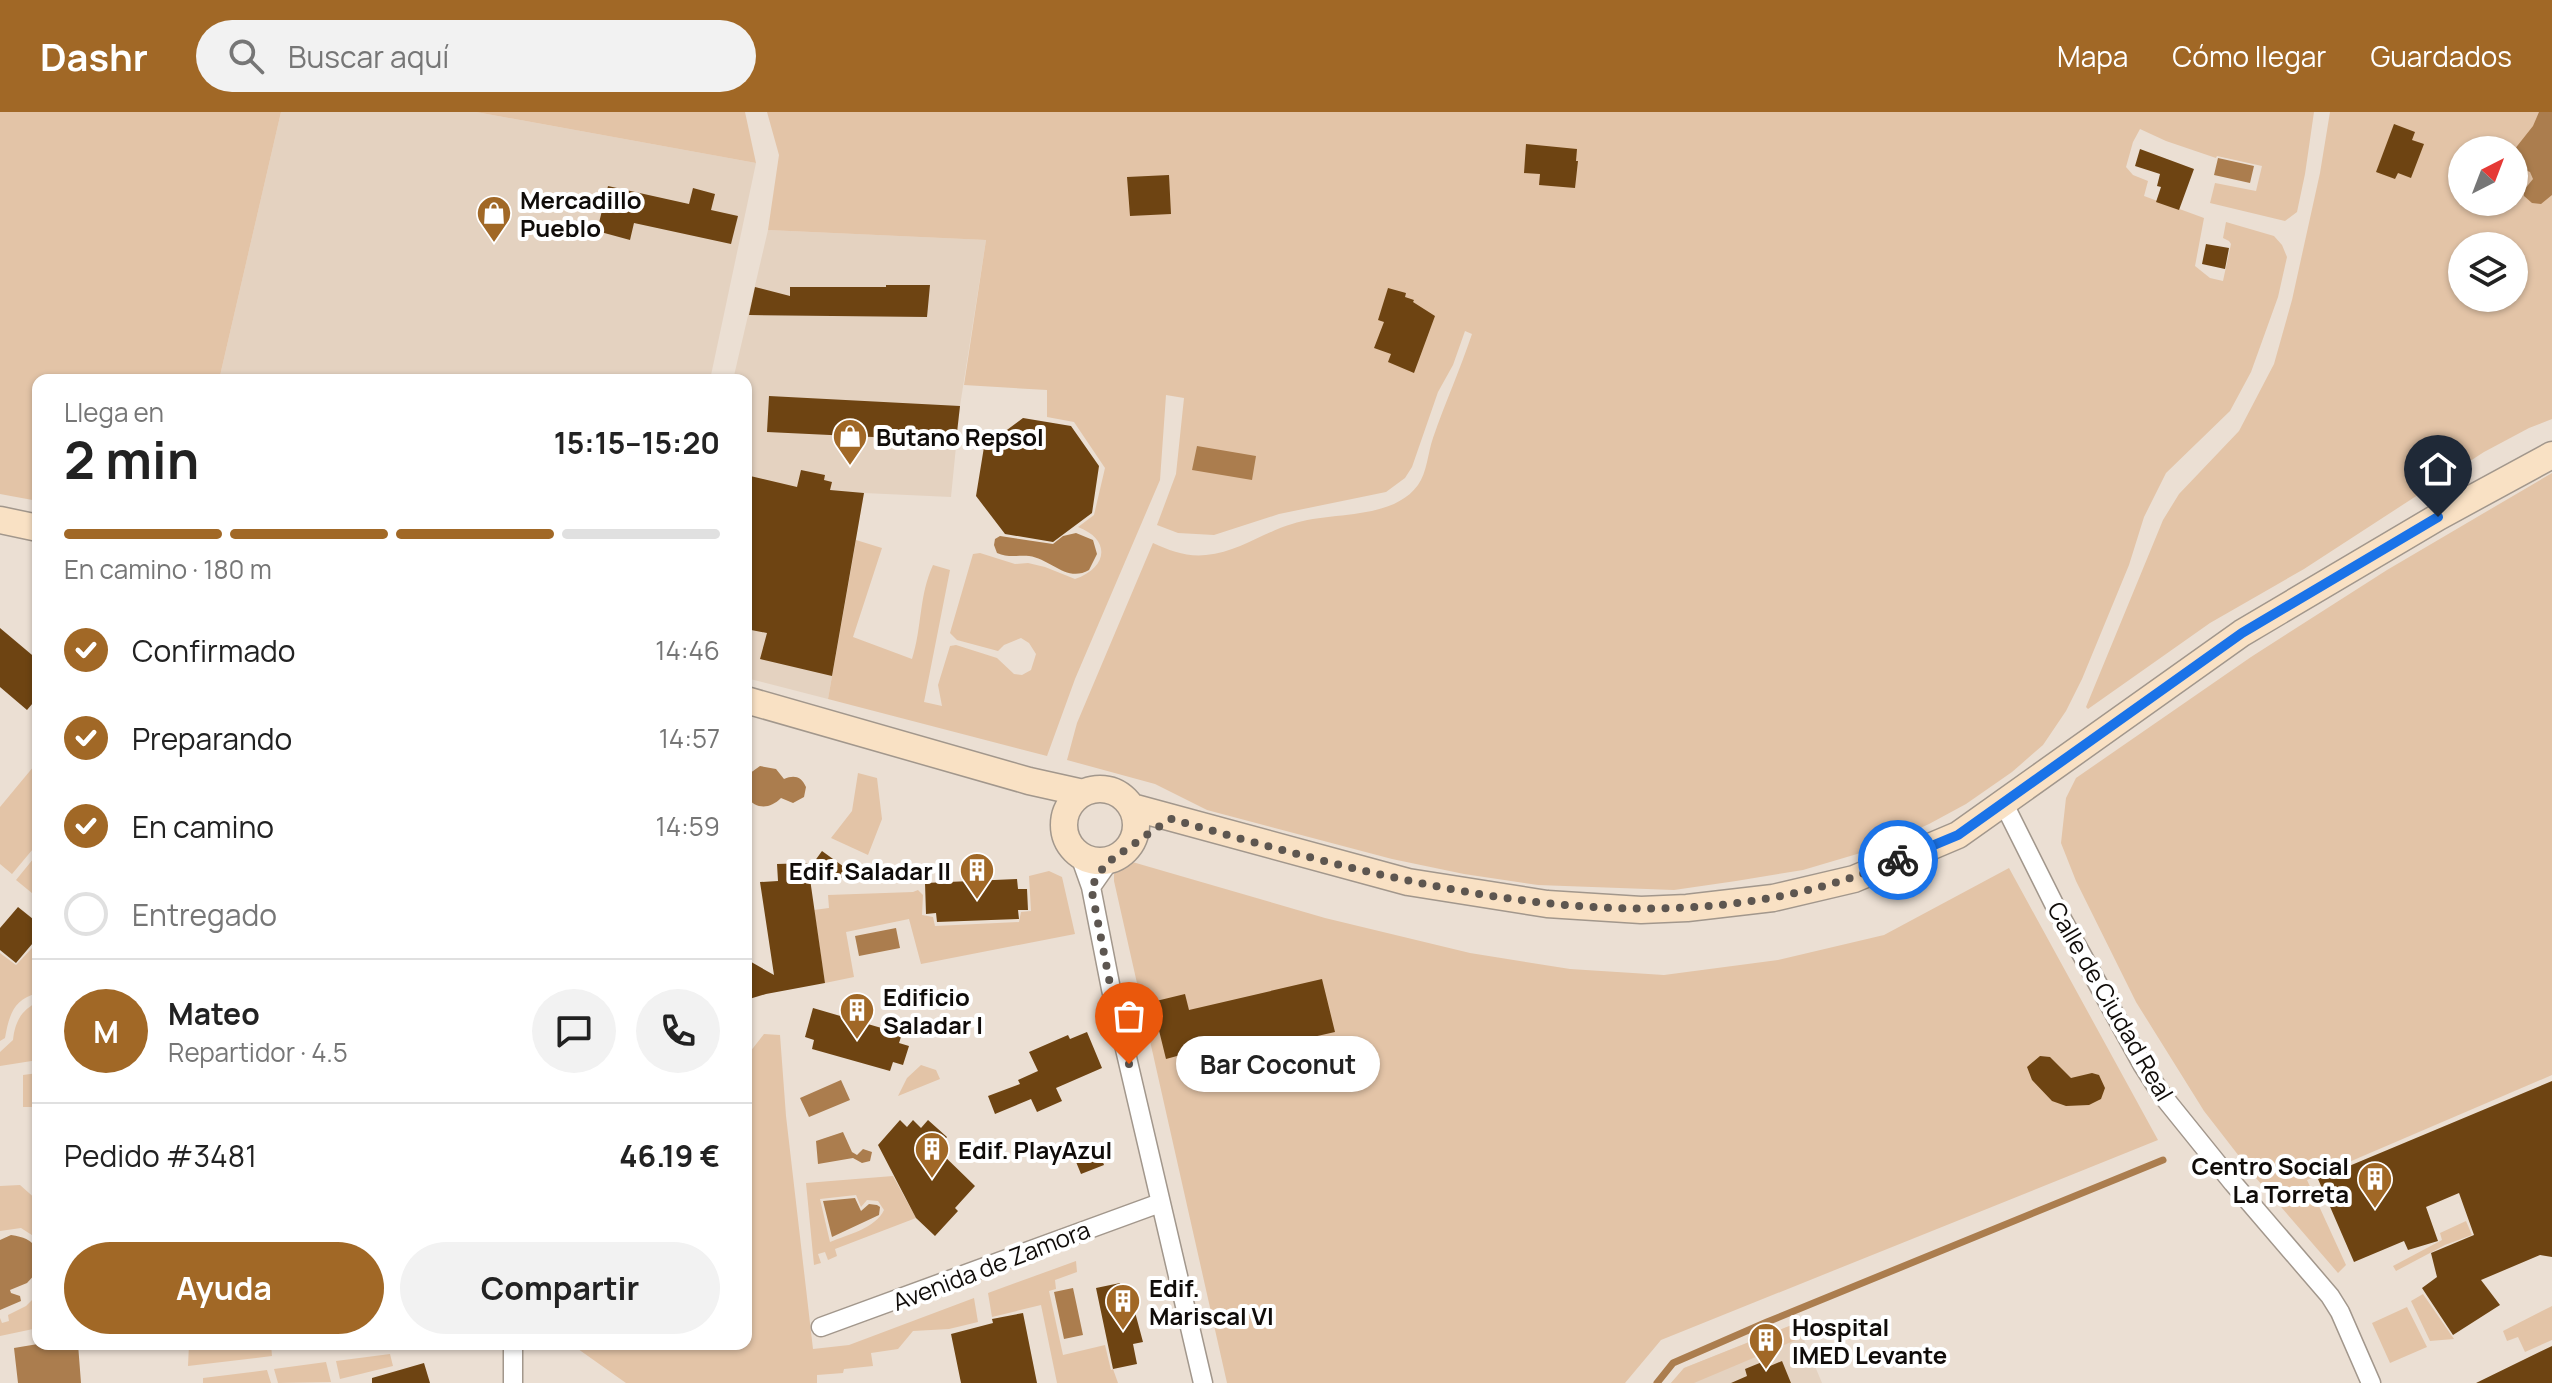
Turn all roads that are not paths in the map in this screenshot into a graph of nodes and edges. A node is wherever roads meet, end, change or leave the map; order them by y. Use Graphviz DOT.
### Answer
graph roads {
  1 [pos="2552,455"];
  2 [pos="0,520"];
  3 [pos="32,527"];
  4 [pos="752,702"];
  5 [pos="1038,784"];
  6 [pos="1083,793"];
  7 [pos="2004,804"];
  8 [pos="1132,807"];
  9 [pos="1171,819"];
  10 [pos="1064,820"];
  11 [pos="1133,843"];
  12 [pos="1080,856"];
  13 [pos="1110,860"];
  14 [pos="1091,887"];
  15 [pos="1160,1203"];
  16 [pos="821,1327"];
  17 [pos="513,1350"];
  18 [pos="513,1383"];
  19 [pos="1203,1383"];
  20 [pos="2371,1383"];
  1 -- 7 [label="street"];
  2 -- 3 [label="street"];
  4 -- 5 [label="street"];
  5 -- 6 [label="street"];
  5 -- 10 [label="street"];
  6 -- 8 [label="street"];
  6 -- 10 [label="street"];
  7 -- 9 [label="street"];
  7 -- 20 [label="street, Calle de Ciudad Real"];
  8 -- 9 [label="street"];
  8 -- 11 [label="street"];
  9 -- 11 [label="street"];
  10 -- 12 [label="street"];
  11 -- 13 [label="street"];
  12 -- 13 [label="street"];
  12 -- 14 [label="street"];
  13 -- 14 [label="street"];
  14 -- 15 [label="street"];
  15 -- 16 [label="street, Avenida de Zamora"];
  15 -- 19 [label="street"];
  17 -- 18 [label="street"];
}
